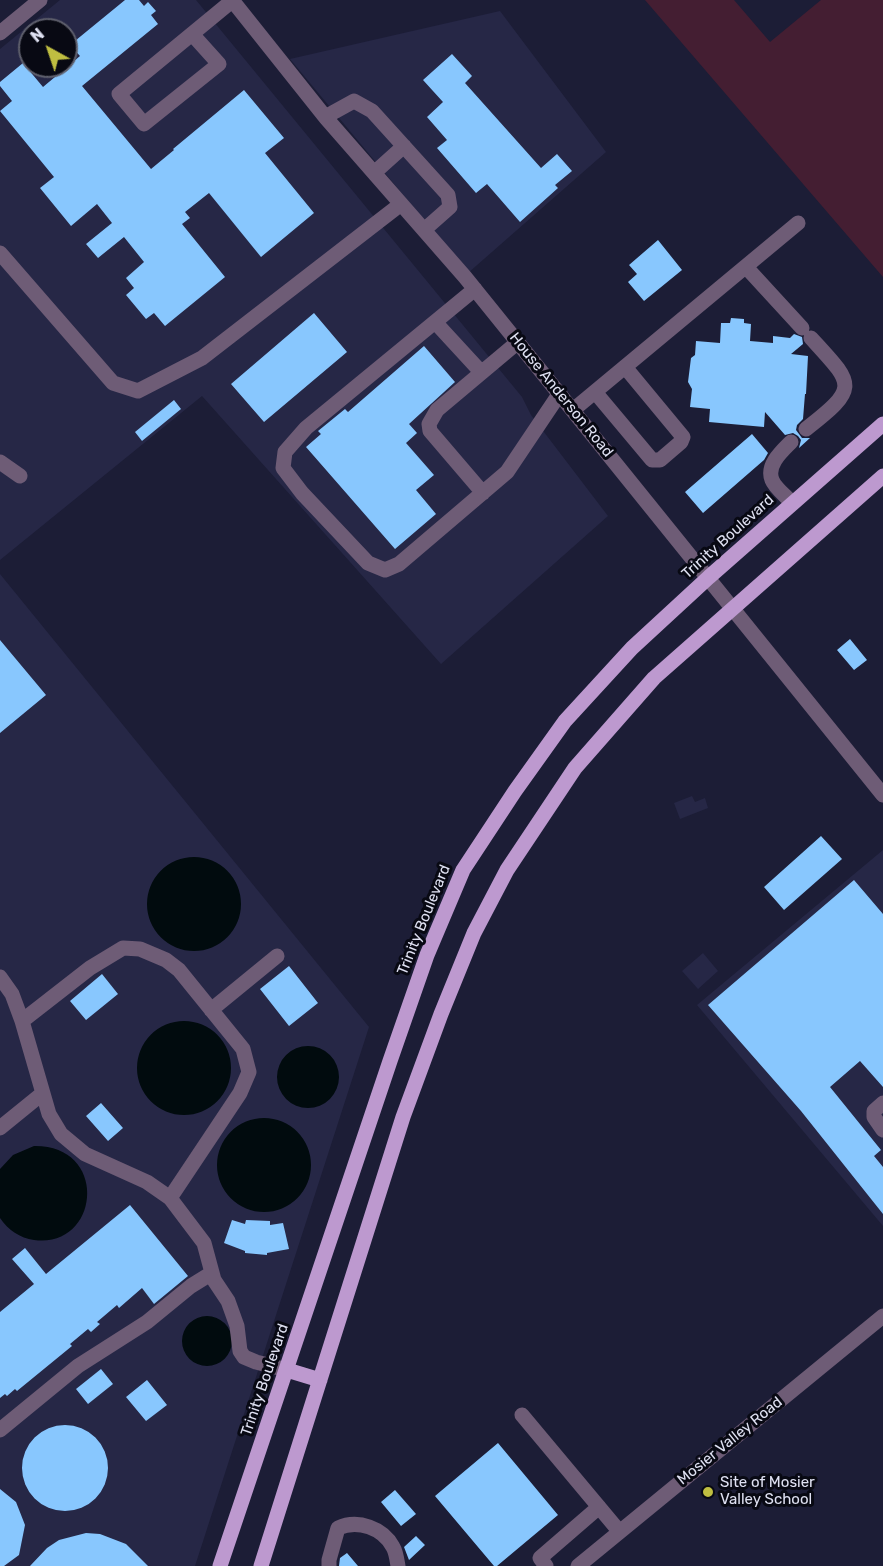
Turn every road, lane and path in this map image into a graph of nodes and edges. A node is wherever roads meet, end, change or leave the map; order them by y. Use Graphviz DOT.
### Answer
graph roads {
  1 [pos="40,0"];
  2 [pos="232,0"];
  3 [pos="0,33"];
  4 [pos="192,34"];
  5 [pos="325,117"];
  6 [pos="404,146"];
  7 [pos="374,173"];
  8 [pos="401,204"];
  9 [pos="798,224"];
  10 [pos="424,230"];
  11 [pos="0,253"];
  12 [pos="746,267"];
  13 [pos="475,289"];
  14 [pos="435,322"];
  15 [pos="518,342"];
  16 [pos="625,367"];
  17 [pos="481,372"];
  18 [pos="596,392"];
  19 [pos="560,393"];
  20 [pos="573,410"];
  21 [pos="883,424"];
  22 [pos="806,429"];
  23 [pos="791,442"];
  24 [pos="0,462"];
  25 [pos="883,476"];
  26 [pos="20,477"];
  27 [pos="483,494"];
  28 [pos="792,503"];
  29 [pos="709,577"];
  30 [pos="733,607"];
  31 [pos="883,795"];
  32 [pos="277,956"];
  33 [pos="0,977"];
  34 [pos="211,1010"];
  35 [pos="22,1021"];
  36 [pos="43,1093"];
  37 [pos="883,1103"];
  38 [pos="0,1128"];
  39 [pos="883,1130"];
  40 [pos="170,1198"];
  41 [pos="212,1273"];
  42 [pos="883,1316"];
  43 [pos="287,1370"];
  44 [pos="320,1380"];
  45 [pos="522,1415"];
  46 [pos="0,1430"];
  47 [pos="599,1508"];
  48 [pos="620,1531"];
  49 [pos="220,1566"];
  50 [pos="261,1566"];
  51 [pos="329,1566"];
  52 [pos="398,1566"];
  53 [pos="546,1566"];
  54 [pos="578,1566"];
  1 -- 3 [label="street"];
  2 -- 4 [label="street"];
  2 -- 5 [label="street, House Anderson Road"];
  4 -- 4 [label="street"];
  5 -- 6 [label="street"];
  5 -- 7 [label="street, House Anderson Road"];
  6 -- 7 [label="street"];
  6 -- 10 [label="street"];
  7 -- 8 [label="street, House Anderson Road"];
  8 -- 10 [label="street, House Anderson Road"];
  8 -- 11 [label="street"];
  9 -- 12 [label="street"];
  10 -- 13 [label="street, House Anderson Road"];
  12 -- 16 [label="street"];
  12 -- 22 [label="street"];
  13 -- 14 [label="street"];
  13 -- 15 [label="street, House Anderson Road"];
  14 -- 17 [label="street"];
  14 -- 27 [label="street"];
  15 -- 17 [label="street"];
  15 -- 19 [label="street, House Anderson Road"];
  16 -- 18 [label="street"];
  16 -- 18 [label="street"];
  17 -- 27 [label="street"];
  18 -- 20 [label="street"];
  19 -- 20 [label="street, House Anderson Road"];
  19 -- 27 [label="street"];
  20 -- 29 [label="street, House Anderson Road"];
  21 -- 28 [label="main road, Trinity Boulevard"];
  23 -- 28 [label="street"];
  24 -- 26 [label="street"];
  25 -- 30 [label="main road"];
  28 -- 29 [label="main road, Trinity Boulevard"];
  29 -- 30 [label="street, House Anderson Road"];
  29 -- 43 [label="main road, Trinity Boulevard"];
  30 -- 31 [label="street, House Anderson Road"];
  30 -- 44 [label="main road"];
  32 -- 34 [label="street"];
  33 -- 35 [label="street"];
  34 -- 35 [label="street"];
  34 -- 40 [label="street"];
  35 -- 36 [label="street"];
  36 -- 38 [label="street"];
  36 -- 40 [label="street"];
  37 -- 39 [label="street"];
  40 -- 41 [label="street"];
  41 -- 43 [label="street"];
  41 -- 46 [label="street"];
  42 -- 48 [label="street, Mosier Valley Road"];
  43 -- 44 [label="main road"];
  43 -- 49 [label="main road, Trinity Boulevard"];
  44 -- 50 [label="main road"];
  45 -- 47 [label="street"];
  47 -- 48 [label="street"];
  47 -- 53 [label="street"];
  48 -- 54 [label="street, Mosier Valley Road"];
  51 -- 52 [label="street"];
}
